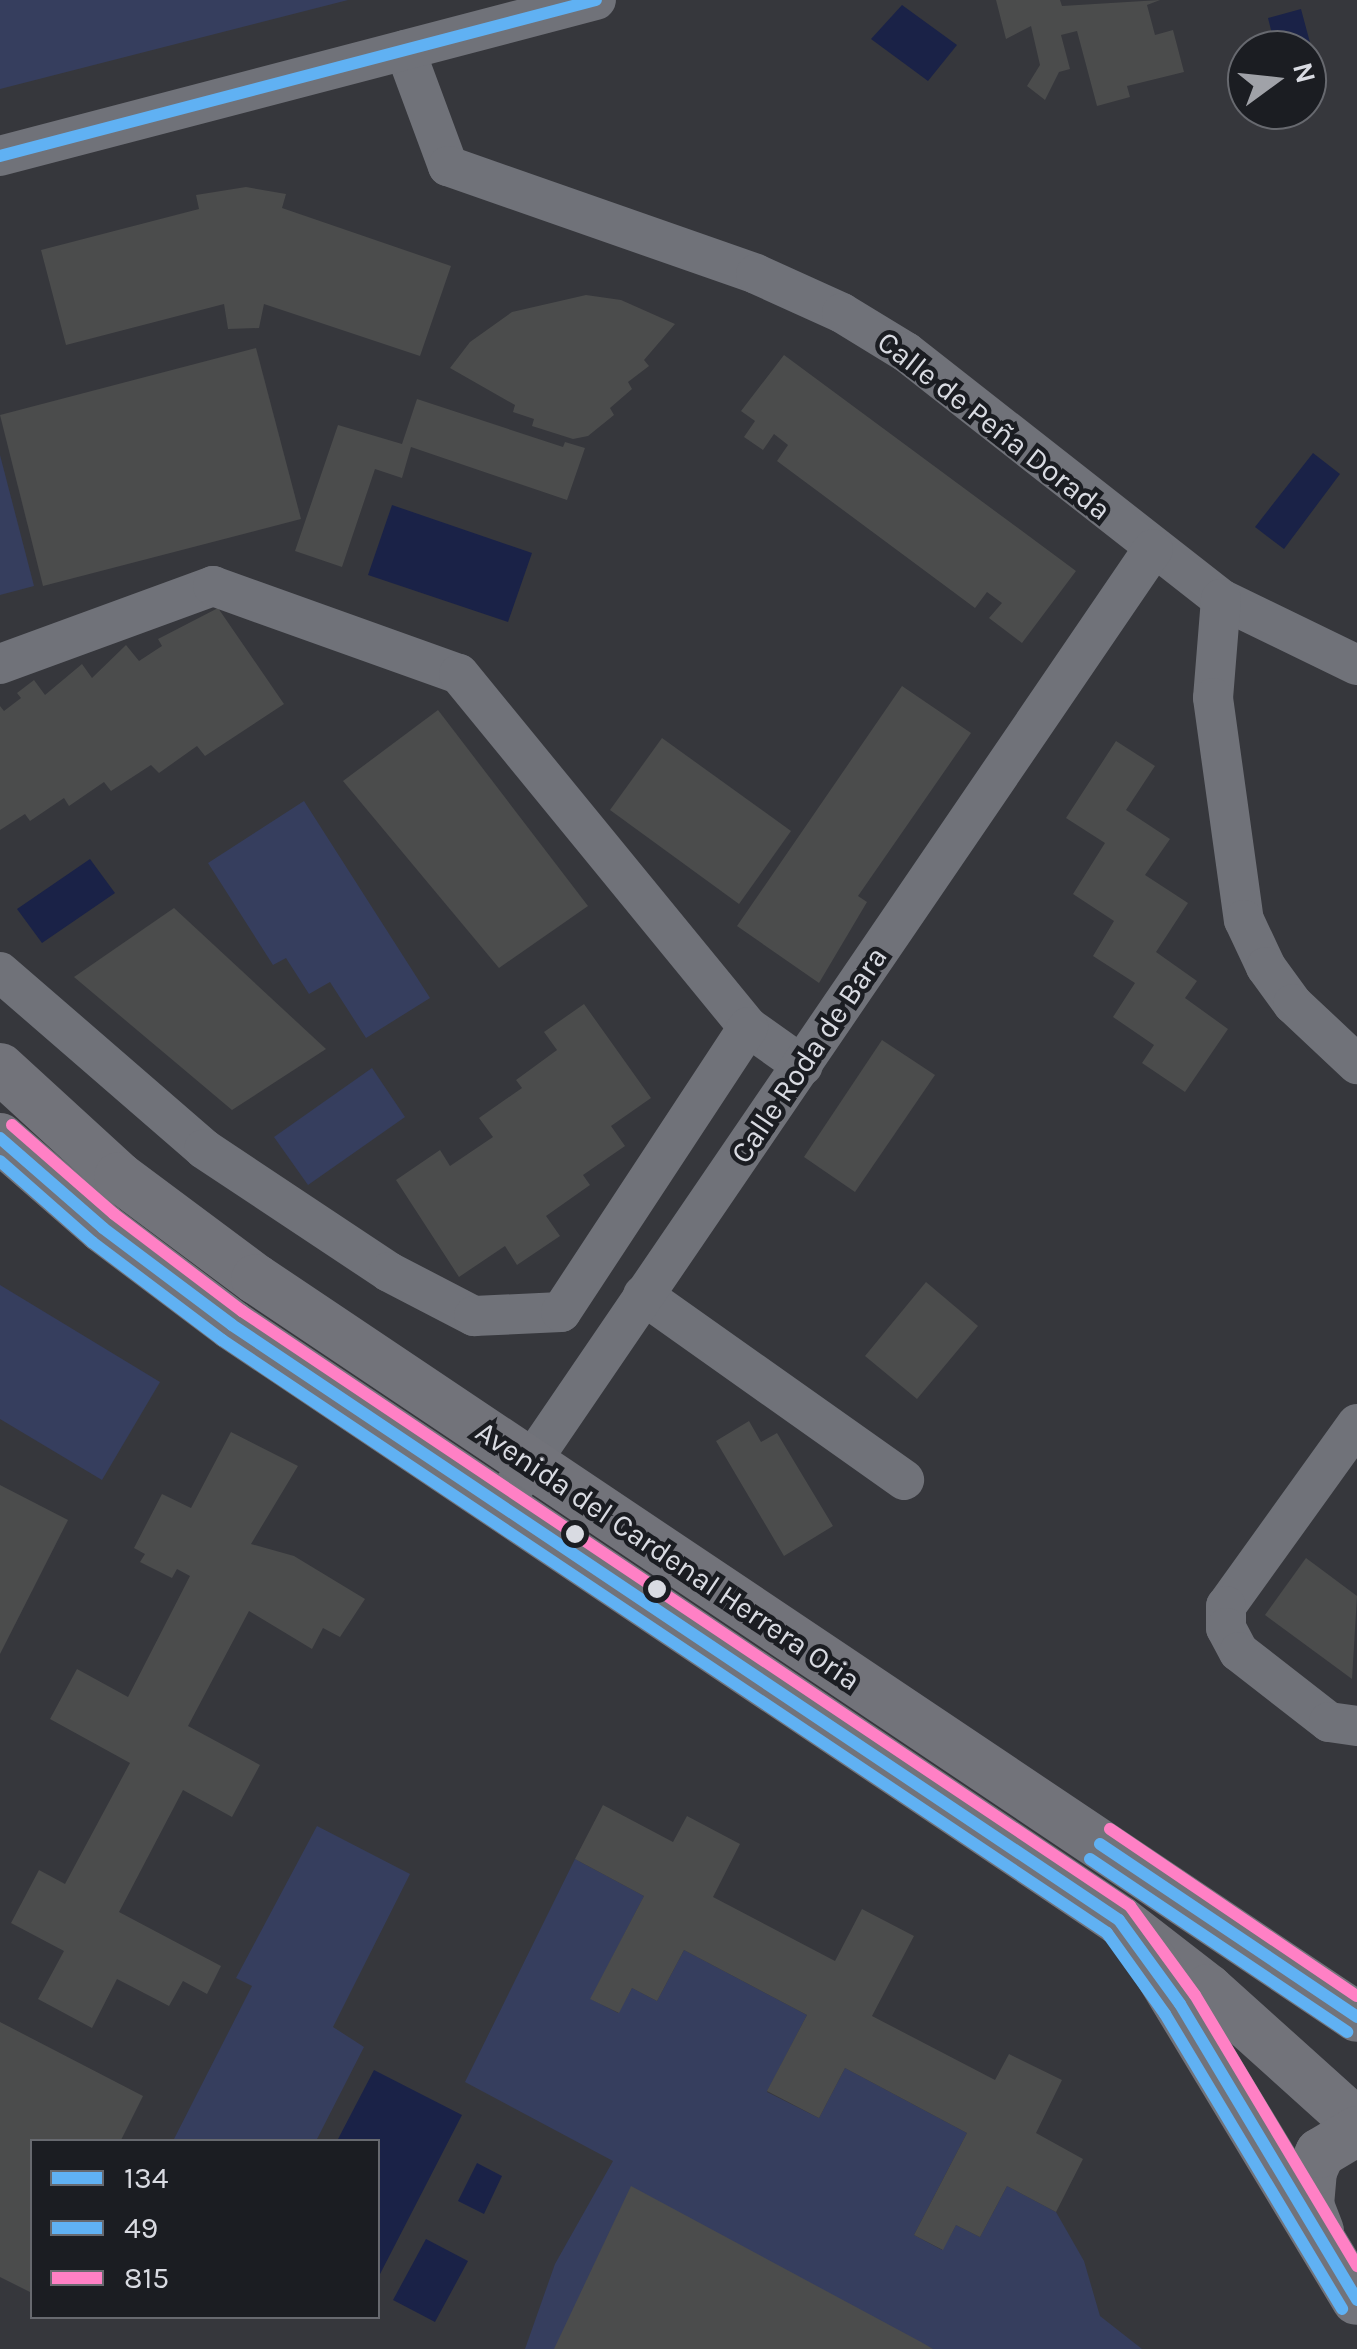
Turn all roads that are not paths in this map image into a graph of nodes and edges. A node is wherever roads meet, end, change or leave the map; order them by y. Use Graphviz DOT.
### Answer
graph roads {
  1 [pos="596,0"];
  2 [pos="406,50"];
  3 [pos="0,156"];
  4 [pos="1153,550"];
  5 [pos="1221,599"];
  6 [pos="0,664"];
  7 [pos="1357,664"];
  8 [pos="0,972"];
  9 [pos="748,1027"];
  10 [pos="1357,1064"];
  11 [pos="803,1066"];
  12 [pos="0,1068"];
  13 [pos="0,1138"];
  14 [pos="644,1295"];
  15 [pos="1357,1424"];
  16 [pos="904,1480"];
  17 [pos="516,1483"];
  18 [pos="1357,1726"];
  19 [pos="1119,1920"];
  20 [pos="1357,2017"];
  21 [pos="1357,2123"];
  22 [pos="1357,2131"];
  23 [pos="1332,2258"];
  24 [pos="1357,2300"];
  1 -- 2 [label="street"];
  2 -- 3 [label="street"];
  2 -- 4 [label="street, Calle de Peña Dorada"];
  4 -- 5 [label="street, Calle de Peña Dorada"];
  4 -- 11 [label="street, Calle Roda de Bara"];
  5 -- 7 [label="street, Calle de Peña Dorada"];
  5 -- 10 [label="street"];
  6 -- 9 [label="street"];
  8 -- 9 [label="street"];
  9 -- 11 [label="street"];
  11 -- 14 [label="street, Calle Roda de Bara"];
  12 -- 17 [label="main road, Avenida del Cardenal Herrera Oria"];
  13 -- 17 [label="main road, Avenida del Cardenal Herrera Oria"];
  14 -- 16 [label="street"];
  14 -- 17 [label="street, Calle Roda de Bara"];
  15 -- 18 [label="street"];
  17 -- 19 [label="main road, Avenida del Cardenal Herrera Oria"];
  17 -- 20 [label="main road, Avenida del Cardenal Herrera Oria"];
  19 -- 21 [label="main road, Avenida del Cardenal Herrera Oria"];
  19 -- 23 [label="main road"];
  22 -- 23 [label="main road"];
  23 -- 24 [label="main road"];
}
